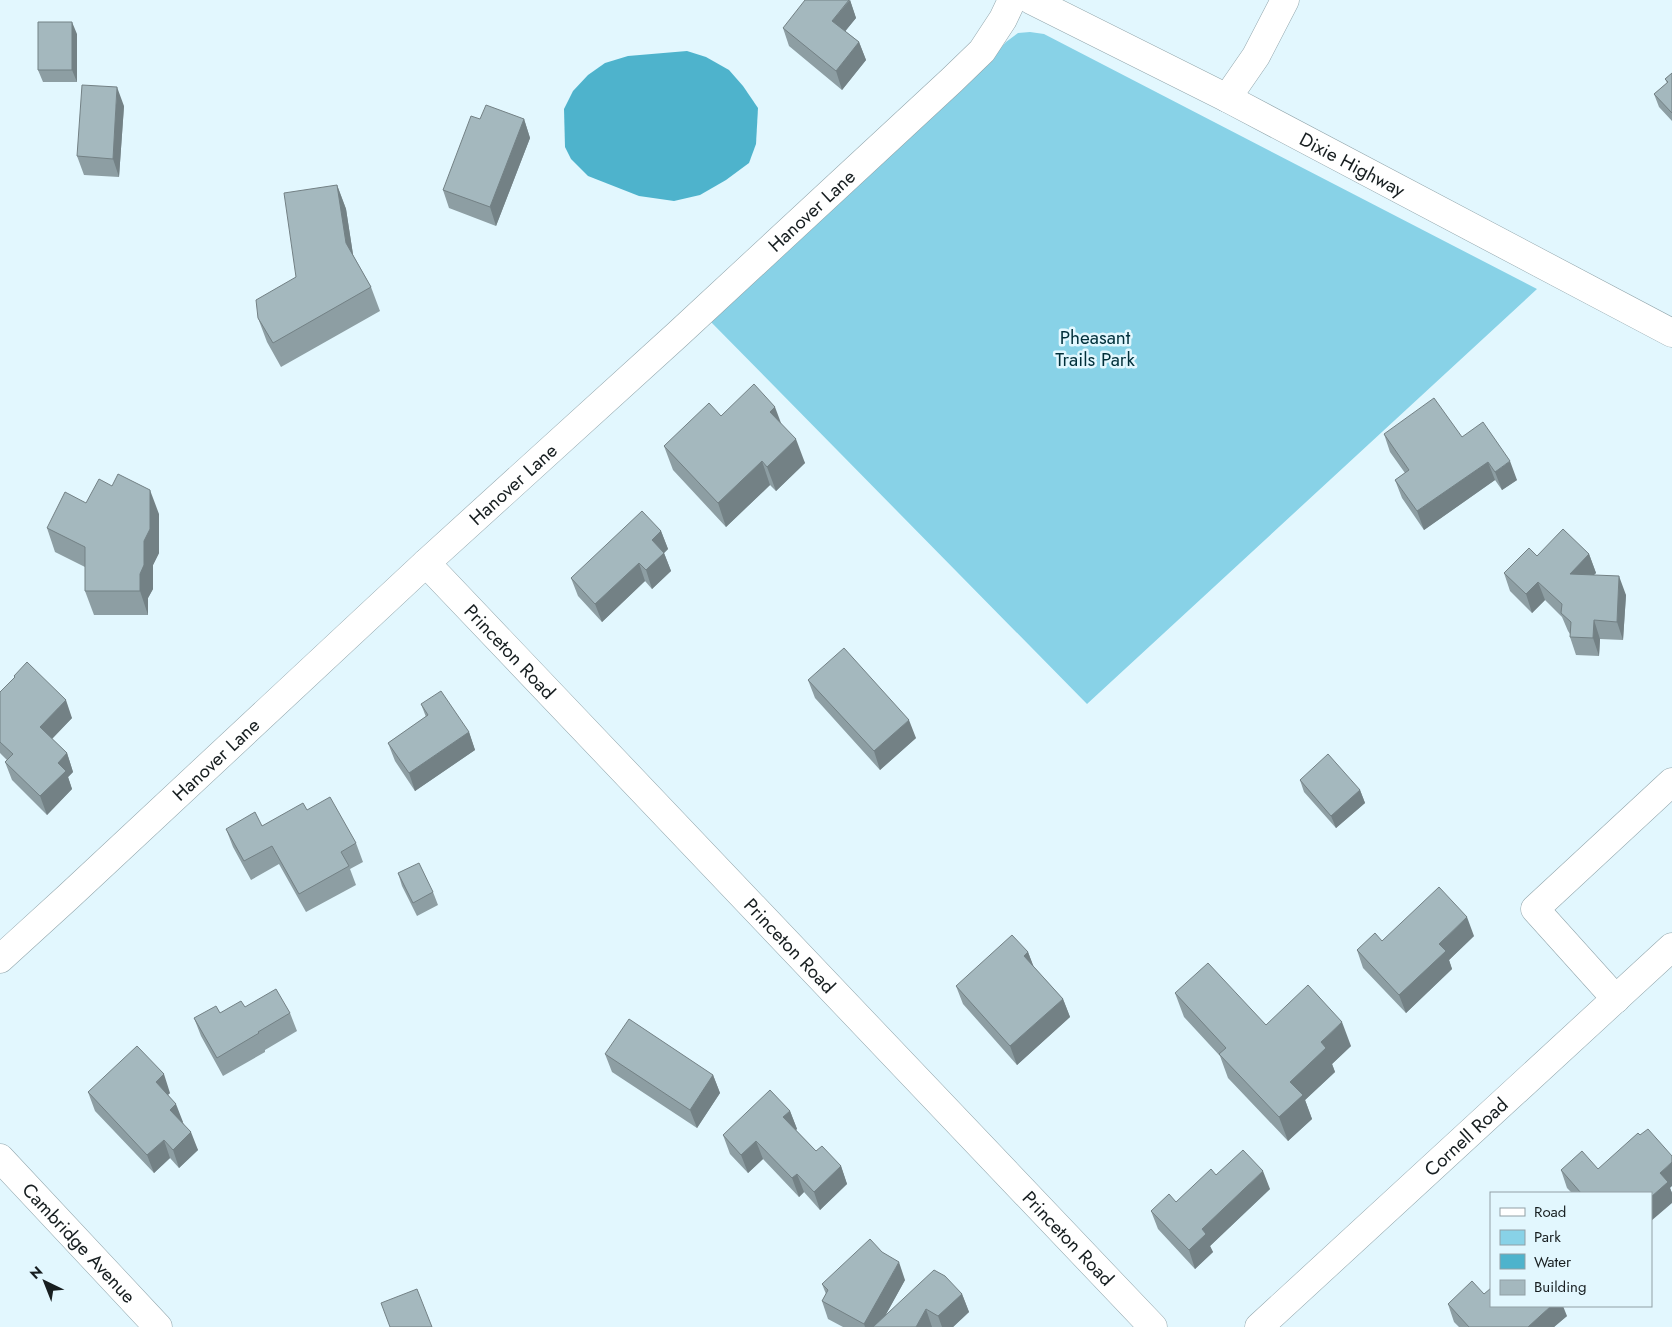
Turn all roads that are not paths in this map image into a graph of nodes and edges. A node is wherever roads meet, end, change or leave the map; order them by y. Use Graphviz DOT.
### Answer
graph roads {
  1 [pos="1012,0"];
  2 [pos="1031,0"];
  3 [pos="1285,0"];
  4 [pos="1227,98"];
  5 [pos="1669,328"];
  6 [pos="426,562"];
  7 [pos="1672,782"];
  8 [pos="1672,947"];
  9 [pos="0,959"];
  10 [pos="1616,999"];
  11 [pos="0,1158"];
  12 [pos="158,1327"];
  13 [pos="1153,1327"];
  14 [pos="1259,1327"];
  1 -- 6 [label="street, Hanover Lane"];
  2 -- 4 [label="street, Dixie Highway"];
  3 -- 4 [label="street"];
  4 -- 5 [label="street, Dixie Highway"];
  6 -- 9 [label="street, Hanover Lane"];
  6 -- 13 [label="street, Princeton Road"];
  7 -- 10 [label="street"];
  8 -- 10 [label="street, Cornell Road"];
  10 -- 14 [label="street, Cornell Road"];
  11 -- 12 [label="street, Cambridge Avenue"];
}
